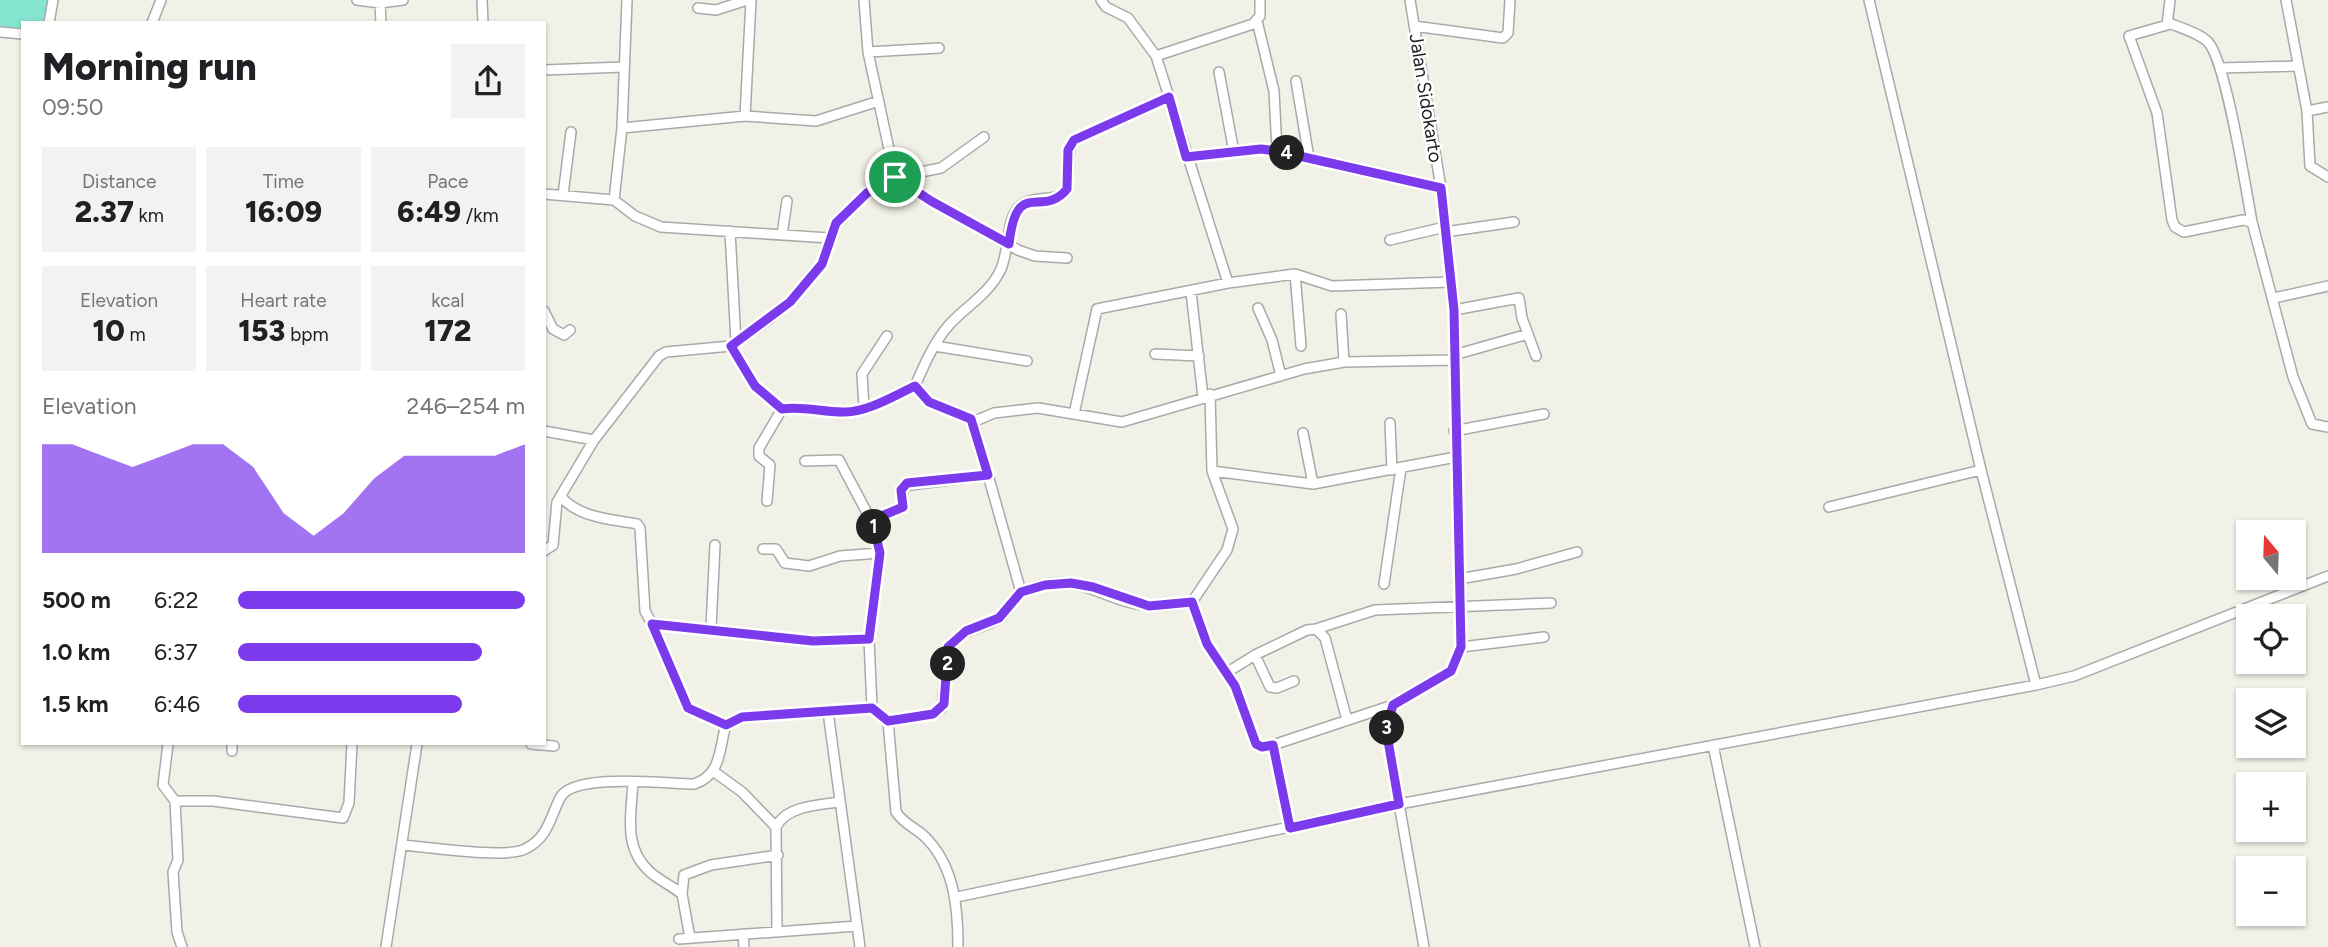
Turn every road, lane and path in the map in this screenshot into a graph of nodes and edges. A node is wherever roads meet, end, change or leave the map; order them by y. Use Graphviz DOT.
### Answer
graph roads {
  1 [pos="53,0"];
  2 [pos="161,0"];
  3 [pos="358,0"];
  4 [pos="403,0"];
  5 [pos="482,0"];
  6 [pos="627,0"];
  7 [pos="749,0"];
  8 [pos="864,0"];
  9 [pos="1101,0"];
  10 [pos="1260,0"];
  11 [pos="1410,0"];
  12 [pos="1510,0"];
  13 [pos="1869,0"];
  14 [pos="2170,0"];
  15 [pos="2286,0"];
  16 [pos="380,3"];
  17 [pos="698,8"];
  18 [pos="1257,20"];
  19 [pos="48,21"];
  20 [pos="153,21"];
  21 [pos="381,21"];
  22 [pos="483,21"];
  23 [pos="2169,23"];
  24 [pos="1414,26"];
  25 [pos="0,32"];
  26 [pos="21,34"];
  27 [pos="939,48"];
  28 [pos="868,52"];
  29 [pos="1156,56"];
  30 [pos="2298,66"];
  31 [pos="623,67"];
  32 [pos="2220,68"];
  33 [pos="546,70"];
  34 [pos="1219,72"];
  35 [pos="1296,81"];
  36 [pos="1169,97"];
  37 [pos="879,101"];
  38 [pos="2328,107"];
  39 [pos="2306,111"];
  40 [pos="745,116"];
  41 [pos="622,128"];
  42 [pos="571,132"];
  43 [pos="984,136"];
  44 [pos="1277,151"];
  45 [pos="1234,152"];
  46 [pos="1186,157"];
  47 [pos="1310,158"];
  48 [pos="895,177"];
  49 [pos="2328,177"];
  50 [pos="1441,188"];
  51 [pos="546,194"];
  52 [pos="564,195"];
  53 [pos="614,201"];
  54 [pos="787,201"];
  55 [pos="1514,222"];
  56 [pos="2252,222"];
  57 [pos="1445,230"];
  58 [pos="730,231"];
  59 [pos="782,234"];
  60 [pos="829,238"];
  61 [pos="1390,240"];
  62 [pos="1009,244"];
  63 [pos="1067,258"];
  64 [pos="1295,274"];
  65 [pos="1451,282"];
  66 [pos="1228,283"];
  67 [pos="2328,286"];
  68 [pos="1191,292"];
  69 [pos="2274,298"];
  70 [pos="1258,308"];
  71 [pos="1454,310"];
  72 [pos="1341,314"];
  73 [pos="546,315"];
  74 [pos="570,330"];
  75 [pos="1528,334"];
  76 [pos="887,336"];
  77 [pos="734,344"];
  78 [pos="934,346"];
  79 [pos="1301,346"];
  80 [pos="1155,354"];
  81 [pos="1199,356"];
  82 [pos="1535,356"];
  83 [pos="1454,357"];
  84 [pos="1027,361"];
  85 [pos="1344,362"];
  86 [pos="1281,376"];
  87 [pos="915,386"];
  88 [pos="1206,396"];
  89 [pos="864,408"];
  90 [pos="782,409"];
  91 [pos="1074,414"];
  92 [pos="1544,414"];
  93 [pos="973,422"];
  94 [pos="1390,423"];
  95 [pos="2328,427"];
  96 [pos="546,431"];
  97 [pos="1454,431"];
  98 [pos="1303,433"];
  99 [pos="594,440"];
  100 [pos="1456,457"];
  101 [pos="805,461"];
  102 [pos="1396,469"];
  103 [pos="1981,470"];
  104 [pos="1212,471"];
  105 [pos="988,475"];
  106 [pos="1313,484"];
  107 [pos="561,497"];
  108 [pos="767,501"];
  109 [pos="1829,507"];
  110 [pos="873,524"];
  111 [pos="715,545"];
  112 [pos="763,549"];
  113 [pos="546,550"];
  114 [pos="1577,552"];
  115 [pos="880,553"];
  116 [pos="2328,576"];
  117 [pos="1459,579"];
  118 [pos="1384,584"];
  119 [pos="1021,592"];
  120 [pos="1192,602"];
  121 [pos="1551,603"];
  122 [pos="1460,609"];
  123 [pos="652,624"];
  124 [pos="711,628"];
  125 [pos="1317,629"];
  126 [pos="1544,637"];
  127 [pos="869,639"];
  128 [pos="1461,647"];
  129 [pos="1255,655"];
  130 [pos="1226,673"];
  131 [pos="1294,681"];
  132 [pos="2036,685"];
  133 [pos="1393,705"];
  134 [pos="872,708"];
  135 [pos="828,712"];
  136 [pos="1347,720"];
  137 [pos="888,721"];
  138 [pos="726,725"];
  139 [pos="168,745"];
  140 [pos="352,745"];
  141 [pos="417,745"];
  142 [pos="542,745"];
  143 [pos="1273,745"];
  144 [pos="1713,745"];
  145 [pos="554,746"];
  146 [pos="713,771"];
  147 [pos="633,783"];
  148 [pos="176,801"];
  149 [pos="839,802"];
  150 [pos="1399,804"];
  151 [pos="776,827"];
  152 [pos="1290,828"];
  153 [pos="403,845"];
  154 [pos="778,855"];
  155 [pos="682,894"];
  156 [pos="957,897"];
  157 [pos="857,926"];
  158 [pos="777,932"];
  159 [pos="743,934"];
  160 [pos="690,938"];
  161 [pos="679,939"];
  162 [pos="182,947"];
  163 [pos="386,947"];
  164 [pos="744,947"];
  165 [pos="860,947"];
  166 [pos="958,947"];
  167 [pos="1424,947"];
  168 [pos="1755,947"];
  1 -- 19 [label="street"];
  2 -- 20 [label="street"];
  3 -- 16 [label="street"];
  4 -- 16 [label="street"];
  5 -- 22 [label="street"];
  6 -- 31 [label="street"];
  7 -- 17 [label="street"];
  7 -- 40 [label="street"];
  8 -- 28 [label="street"];
  9 -- 29 [label="street"];
  10 -- 18 [label="street"];
  11 -- 24 [label="street, Jalan Sidokarto"];
  12 -- 24 [label="street"];
  13 -- 103 [label="street"];
  14 -- 23 [label="street"];
  15 -- 30 [label="street"];
  16 -- 21 [label="street"];
  18 -- 29 [label="street"];
  18 -- 44 [label="street"];
  23 -- 32 [label="street"];
  23 -- 56 [label="street"];
  24 -- 50 [label="street, Jalan Sidokarto"];
  25 -- 26 [label="street"];
  27 -- 28 [label="street"];
  28 -- 37 [label="street"];
  29 -- 36 [label="street"];
  30 -- 32 [label="street"];
  30 -- 39 [label="street"];
  31 -- 33 [label="street"];
  31 -- 41 [label="street"];
  32 -- 56 [label="street"];
  34 -- 45 [label="street"];
  35 -- 47 [label="street"];
  36 -- 46 [label="street"];
  36 -- 62 [label="street"];
  37 -- 40 [label="street"];
  37 -- 48 [label="street"];
  38 -- 39 [label="street"];
  39 -- 49 [label="street"];
  40 -- 41 [label="street"];
  41 -- 53 [label="street"];
  42 -- 52 [label="street"];
  43 -- 48 [label="street"];
  44 -- 45 [label="street"];
  44 -- 47 [label="street"];
  45 -- 46 [label="street"];
  46 -- 66 [label="street"];
  47 -- 50 [label="street"];
  48 -- 60 [label="street"];
  48 -- 62 [label="street"];
  50 -- 57 [label="street, Jalan Sidokarto"];
  51 -- 52 [label="street"];
  52 -- 53 [label="street"];
  53 -- 58 [label="street"];
  54 -- 59 [label="street"];
  55 -- 57 [label="street"];
  56 -- 69 [label="street"];
  57 -- 61 [label="street"];
  57 -- 65 [label="street, Jalan Sidokarto"];
  58 -- 59 [label="street"];
  58 -- 77 [label="street"];
  59 -- 60 [label="street"];
  60 -- 77 [label="street"];
  62 -- 63 [label="street"];
  62 -- 78 [label="street"];
  64 -- 65 [label="street"];
  64 -- 66 [label="street"];
  64 -- 79 [label="street"];
  65 -- 71 [label="street, Jalan Sidokarto"];
  66 -- 68 [label="street"];
  67 -- 69 [label="street"];
  68 -- 81 [label="street"];
  68 -- 91 [label="street"];
  69 -- 95 [label="street"];
  70 -- 86 [label="street"];
  71 -- 75 [label="street"];
  71 -- 83 [label="street, Jalan Sidokarto"];
  72 -- 85 [label="street"];
  73 -- 74 [label="street"];
  75 -- 82 [label="street"];
  75 -- 83 [label="street"];
  76 -- 89 [label="street"];
  77 -- 90 [label="street"];
  77 -- 99 [label="street"];
  78 -- 84 [label="street"];
  78 -- 87 [label="street"];
  80 -- 81 [label="street"];
  81 -- 88 [label="street"];
  83 -- 85 [label="street"];
  83 -- 97 [label="street, Jalan Sidokarto"];
  85 -- 86 [label="street"];
  86 -- 88 [label="street"];
  87 -- 89 [label="street"];
  87 -- 93 [label="street"];
  88 -- 91 [label="street"];
  88 -- 104 [label="street"];
  89 -- 90 [label="street"];
  90 -- 108 [label="street"];
  91 -- 93 [label="street"];
  92 -- 97 [label="street"];
  93 -- 105 [label="street"];
  94 -- 102 [label="street"];
  96 -- 99 [label="street"];
  97 -- 100 [label="street, Jalan Sidokarto"];
  98 -- 106 [label="street"];
  99 -- 107 [label="street"];
  100 -- 102 [label="street"];
  100 -- 117 [label="street, Jalan Sidokarto"];
  101 -- 110 [label="street"];
  102 -- 106 [label="street"];
  102 -- 118 [label="street"];
  103 -- 109 [label="street"];
  103 -- 132 [label="street"];
  104 -- 106 [label="street"];
  104 -- 120 [label="street"];
  105 -- 110 [label="street"];
  105 -- 119 [label="street"];
  107 -- 113 [label="street"];
  107 -- 123 [label="street"];
  110 -- 115 [label="street"];
  111 -- 124 [label="street"];
  112 -- 115 [label="street"];
  114 -- 117 [label="street"];
  115 -- 127 [label="street"];
  116 -- 132 [label="street"];
  117 -- 122 [label="street, Jalan Sidokarto"];
  119 -- 120 [label="street"];
  119 -- 137 [label="street"];
  120 -- 130 [label="street"];
  121 -- 122 [label="street"];
  122 -- 125 [label="street"];
  122 -- 128 [label="street, Jalan Sidokarto"];
  123 -- 124 [label="street"];
  123 -- 138 [label="street"];
  124 -- 127 [label="street"];
  125 -- 129 [label="street"];
  125 -- 136 [label="street"];
  126 -- 128 [label="street"];
  127 -- 134 [label="street"];
  128 -- 133 [label="street"];
  129 -- 130 [label="street"];
  129 -- 131 [label="street"];
  130 -- 143 [label="street"];
  132 -- 144 [label="street"];
  133 -- 136 [label="street"];
  133 -- 150 [label="street"];
  134 -- 135 [label="street"];
  134 -- 137 [label="street"];
  135 -- 138 [label="street"];
  135 -- 149 [label="street"];
  136 -- 143 [label="street"];
  137 -- 156 [label="street"];
  138 -- 146 [label="street"];
  139 -- 148 [label="street"];
  140 -- 148 [label="street"];
  141 -- 153 [label="street"];
  142 -- 145 [label="street"];
  143 -- 152 [label="street"];
  144 -- 150 [label="street"];
  144 -- 168 [label="street"];
  146 -- 147 [label="street"];
  146 -- 151 [label="street"];
  147 -- 153 [label="street"];
  147 -- 155 [label="street"];
  148 -- 162 [label="street"];
  149 -- 151 [label="street"];
  149 -- 157 [label="street"];
  150 -- 152 [label="street"];
  150 -- 167 [label="street"];
  151 -- 154 [label="street"];
  152 -- 156 [label="street"];
  153 -- 163 [label="street"];
  154 -- 155 [label="street"];
  154 -- 158 [label="street"];
  155 -- 160 [label="street"];
  156 -- 166 [label="street"];
  157 -- 158 [label="street"];
  157 -- 165 [label="street"];
  158 -- 159 [label="street"];
  159 -- 160 [label="street"];
  159 -- 164 [label="street"];
  160 -- 161 [label="street"];
}
